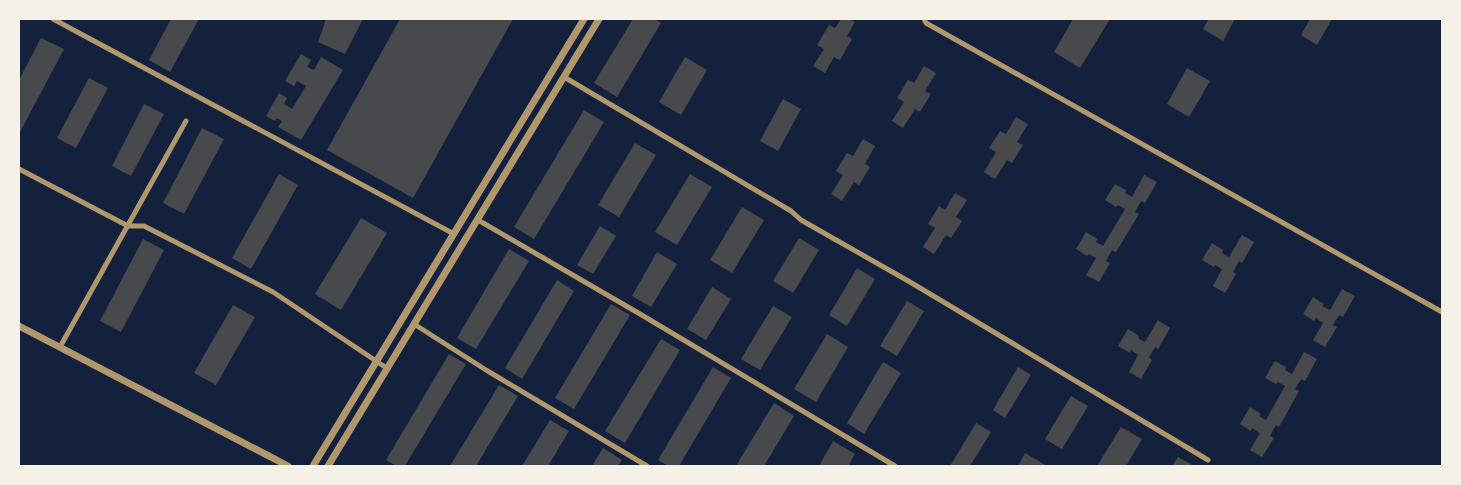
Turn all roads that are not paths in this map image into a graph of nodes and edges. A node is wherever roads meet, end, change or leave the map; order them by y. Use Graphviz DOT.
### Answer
graph roads {
  1 [pos="53,19"];
  2 [pos="584,19"];
  3 [pos="599,19"];
  4 [pos="924,19"];
  5 [pos="564,77"];
  6 [pos="186,121"];
  7 [pos="19,169"];
  8 [pos="478,220"];
  9 [pos="128,226"];
  10 [pos="454,234"];
  11 [pos="1442,312"];
  12 [pos="414,324"];
  13 [pos="19,326"];
  14 [pos="60,347"];
  15 [pos="376,362"];
  16 [pos="388,368"];
  17 [pos="1208,460"];
  18 [pos="288,466"];
  19 [pos="313,466"];
  20 [pos="328,466"];
  21 [pos="647,466"];
  22 [pos="895,466"];
  1 -- 10 [label="street"];
  2 -- 10 [label="street"];
  3 -- 5 [label="street"];
  4 -- 11 [label="street"];
  5 -- 8 [label="street"];
  5 -- 17 [label="street"];
  6 -- 9 [label="street"];
  7 -- 9 [label="street"];
  8 -- 12 [label="street"];
  8 -- 22 [label="street"];
  9 -- 14 [label="street"];
  9 -- 15 [label="street"];
  10 -- 15 [label="street"];
  12 -- 16 [label="street"];
  12 -- 21 [label="street"];
  13 -- 14 [label="street"];
  14 -- 18 [label="street"];
  15 -- 16 [label="street"];
  15 -- 19 [label="street"];
  16 -- 20 [label="street"];
}
